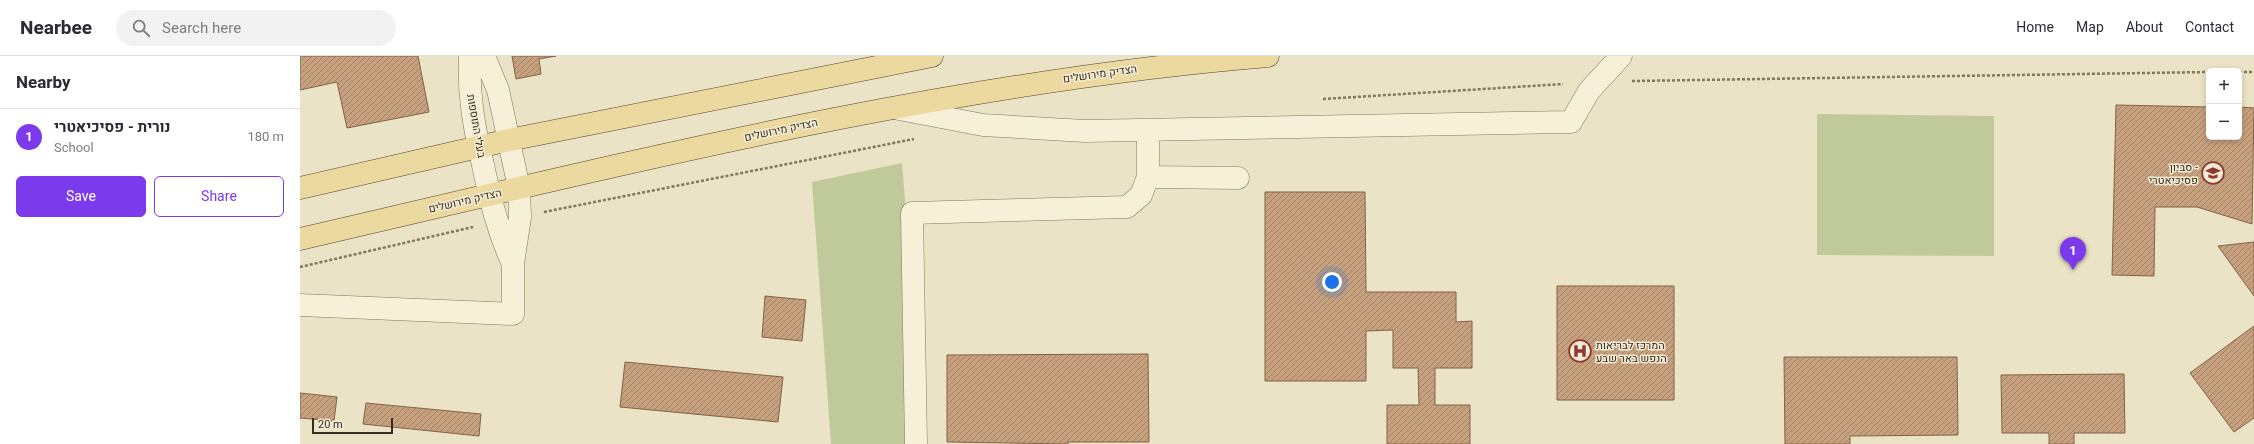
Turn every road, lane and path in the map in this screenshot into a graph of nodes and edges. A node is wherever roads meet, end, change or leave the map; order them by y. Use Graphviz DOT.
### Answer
graph roads {
  1 [pos="470,56"];
  2 [pos="484,56"];
  3 [pos="932,56"];
  4 [pos="1268,56"];
  5 [pos="1621,56"];
  6 [pos="2242,72"];
  7 [pos="2254,72"];
  8 [pos="891,107"];
  9 [pos="1148,131"];
  10 [pos="509,140"];
  11 [pos="479,148"];
  12 [pos="1148,177"];
  13 [pos="1238,178"];
  14 [pos="300,188"];
  15 [pos="519,188"];
  16 [pos="489,195"];
  17 [pos="300,239"];
  18 [pos="513,264"];
  19 [pos="300,305"];
  20 [pos="916,444"];
  1 -- 11 [label="street, בעלי התוספות"];
  2 -- 10 [label="street"];
  3 -- 10 [label="main road"];
  4 -- 8 [label="main road, הצדיק מירושלים"];
  5 -- 9 [label="street"];
  6 -- 7 [label="path"];
  8 -- 9 [label="street"];
  8 -- 15 [label="main road, הצדיק מירושלים"];
  9 -- 12 [label="street"];
  10 -- 11 [label="main road"];
  10 -- 15 [label="street"];
  11 -- 14 [label="main road"];
  11 -- 16 [label="street, בעלי התוספות"];
  12 -- 13 [label="street"];
  12 -- 20 [label="street"];
  15 -- 16 [label="main road, הצדיק מירושלים"];
  15 -- 18 [label="street"];
  16 -- 17 [label="main road, הצדיק מירושלים"];
  16 -- 18 [label="street, בעלי התוספות"];
  18 -- 19 [label="street"];
}
